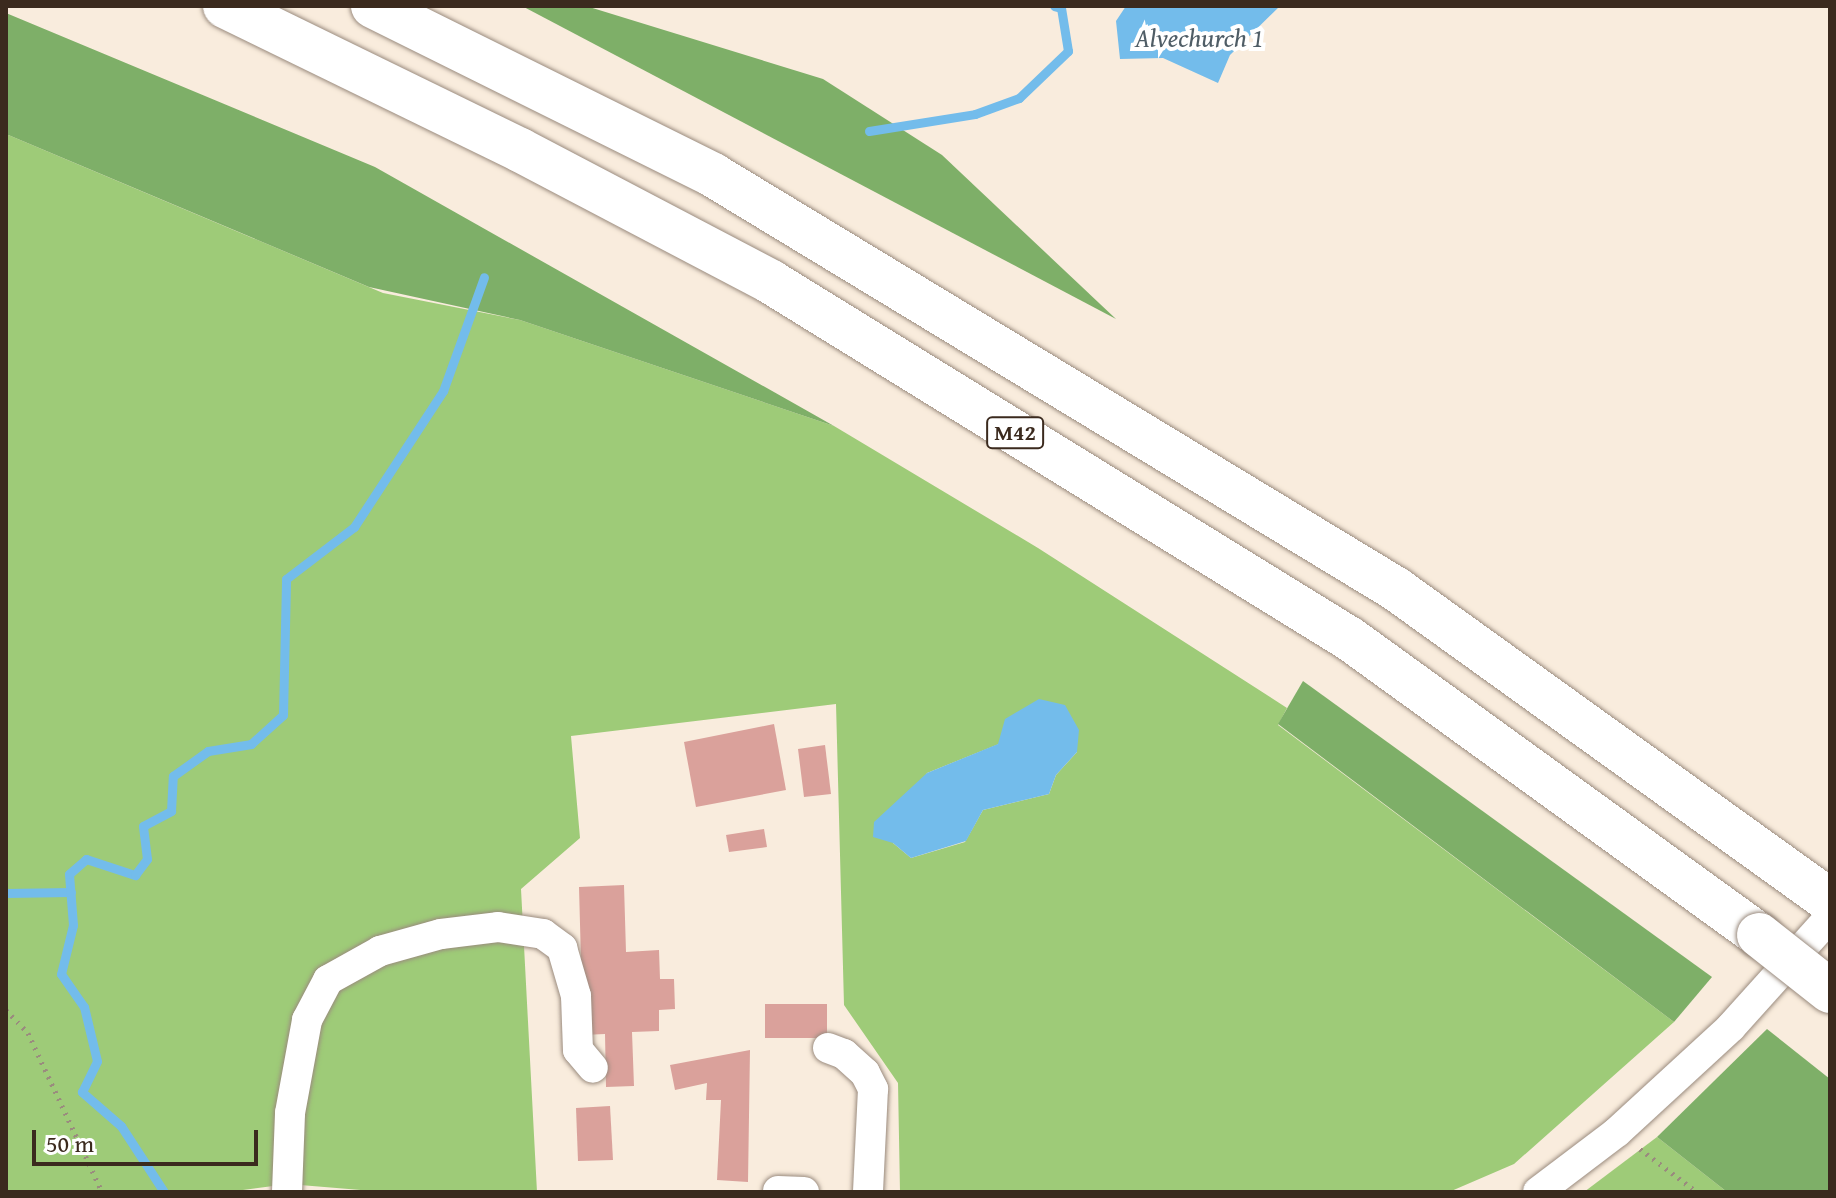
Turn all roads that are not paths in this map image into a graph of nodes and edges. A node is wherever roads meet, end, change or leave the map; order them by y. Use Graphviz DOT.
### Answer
graph roads {
  1 [pos="225,6"];
  2 [pos="373,6"];
  3 [pos="1815,890"];
  4 [pos="1830,917"];
  5 [pos="1830,991"];
  6 [pos="828,1048"];
  7 [pos="593,1068"];
  8 [pos="287,1192"];
  9 [pos="868,1192"];
  10 [pos="1538,1192"];
  1 -- 5 [label="highway, M42, bridge"];
  2 -- 3 [label="highway, M42"];
  4 -- 10 [label="street"];
  6 -- 9 [label="street"];
  7 -- 8 [label="street"];
}
